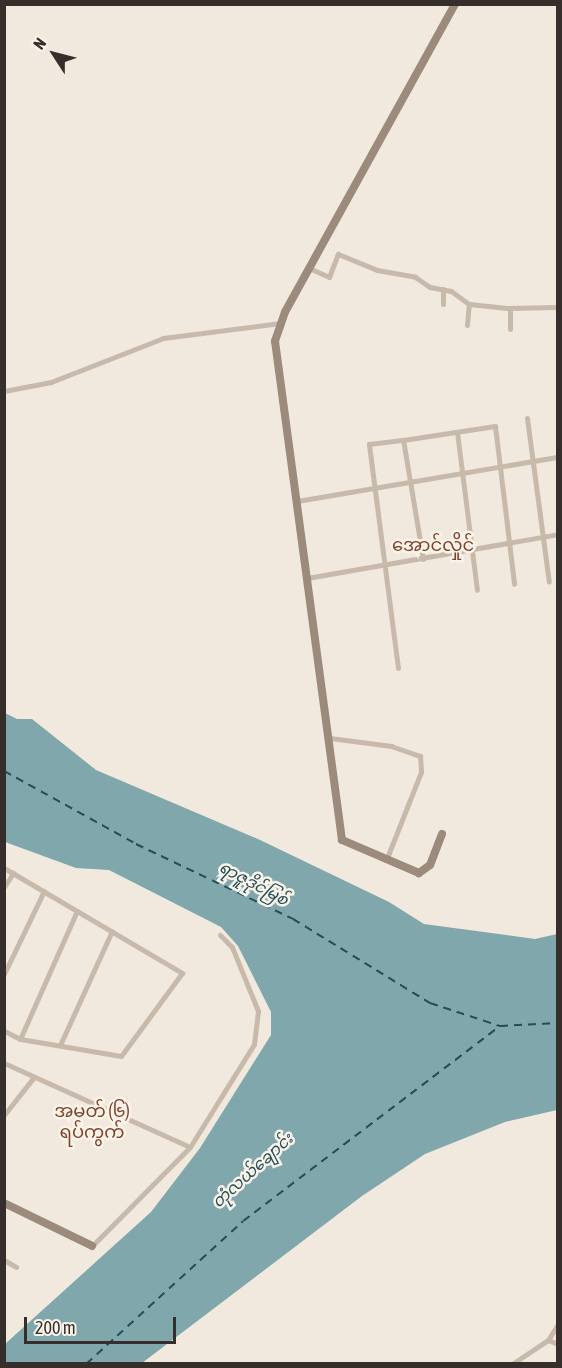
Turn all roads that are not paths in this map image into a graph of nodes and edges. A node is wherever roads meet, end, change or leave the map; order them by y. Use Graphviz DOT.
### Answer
graph roads {
  1 [pos="455,4"];
  2 [pos="309,268"];
  3 [pos="416,277"];
  4 [pos="412,284"];
  5 [pos="443,289"];
  6 [pos="443,304"];
  7 [pos="470,304"];
  8 [pos="558,307"];
  9 [pos="510,308"];
  10 [pos="280,323"];
  11 [pos="467,325"];
  12 [pos="510,329"];
  13 [pos="4,391"];
  14 [pos="527,418"];
  15 [pos="457,432"];
  16 [pos="403,440"];
  17 [pos="558,457"];
  18 [pos="532,461"];
  19 [pos="500,468"];
  20 [pos="461,474"];
  21 [pos="410,484"];
  22 [pos="375,490"];
  23 [pos="297,501"];
  24 [pos="558,534"];
  25 [pos="543,537"];
  26 [pos="509,543"];
  27 [pos="471,549"];
  28 [pos="423,559"];
  29 [pos="383,565"];
  30 [pos="307,578"];
  31 [pos="549,582"];
  32 [pos="514,584"];
  33 [pos="477,590"];
  34 [pos="398,668"];
  35 [pos="330,738"];
  36 [pos="442,834"];
  37 [pos="387,858"];
  38 [pos="4,867"];
  39 [pos="13,873"];
  40 [pos="4,887"];
  41 [pos="44,891"];
  42 [pos="77,911"];
  43 [pos="112,931"];
  44 [pos="220,935"];
  45 [pos="4,974"];
  46 [pos="4,1031"];
  47 [pos="20,1039"];
  48 [pos="60,1045"];
  49 [pos="4,1063"];
  50 [pos="33,1077"];
  51 [pos="7,1106"];
  52 [pos="4,1115"];
  53 [pos="190,1147"];
  54 [pos="4,1203"];
  55 [pos="93,1246"];
  56 [pos="4,1260"];
  57 [pos="16,1267"];
  58 [pos="558,1324"];
  59 [pos="548,1340"];
  60 [pos="558,1344"];
  61 [pos="512,1364"];
  1 -- 2 [label="street"];
  2 -- 3 [label="street"];
  2 -- 10 [label="street"];
  3 -- 4 [label="street"];
  3 -- 5 [label="street"];
  5 -- 6 [label="street"];
  5 -- 7 [label="street"];
  7 -- 9 [label="street"];
  7 -- 11 [label="street"];
  8 -- 9 [label="street"];
  9 -- 12 [label="street"];
  10 -- 13 [label="street"];
  10 -- 23 [label="street"];
  14 -- 18 [label="street"];
  15 -- 16 [label="street"];
  15 -- 19 [label="street"];
  15 -- 20 [label="street"];
  16 -- 21 [label="street"];
  16 -- 22 [label="street"];
  17 -- 18 [label="street"];
  18 -- 19 [label="street"];
  18 -- 25 [label="street"];
  19 -- 20 [label="street"];
  19 -- 26 [label="street"];
  20 -- 21 [label="street"];
  20 -- 27 [label="street"];
  21 -- 22 [label="street"];
  21 -- 28 [label="street"];
  22 -- 23 [label="street"];
  22 -- 29 [label="street"];
  23 -- 30 [label="street"];
  24 -- 25 [label="street"];
  25 -- 26 [label="street"];
  25 -- 31 [label="street"];
  26 -- 27 [label="street"];
  26 -- 32 [label="street"];
  27 -- 28 [label="street"];
  27 -- 33 [label="street"];
  28 -- 29 [label="street"];
  29 -- 30 [label="street"];
  29 -- 34 [label="street"];
  30 -- 35 [label="street"];
  35 -- 37 [label="street"];
  35 -- 37 [label="street"];
  36 -- 37 [label="street"];
  38 -- 39 [label="street"];
  39 -- 40 [label="street"];
  39 -- 41 [label="street"];
  41 -- 42 [label="street"];
  41 -- 45 [label="street"];
  42 -- 43 [label="street"];
  42 -- 47 [label="street"];
  43 -- 48 [label="street"];
  43 -- 48 [label="street"];
  44 -- 53 [label="street"];
  46 -- 47 [label="street"];
  47 -- 48 [label="street"];
  49 -- 50 [label="street"];
  50 -- 51 [label="street"];
  50 -- 53 [label="street"];
  51 -- 52 [label="street"];
  53 -- 55 [label="street"];
  54 -- 55 [label="street"];
  56 -- 57 [label="street"];
  58 -- 59 [label="street"];
  59 -- 60 [label="street"];
  59 -- 61 [label="street"];
}
